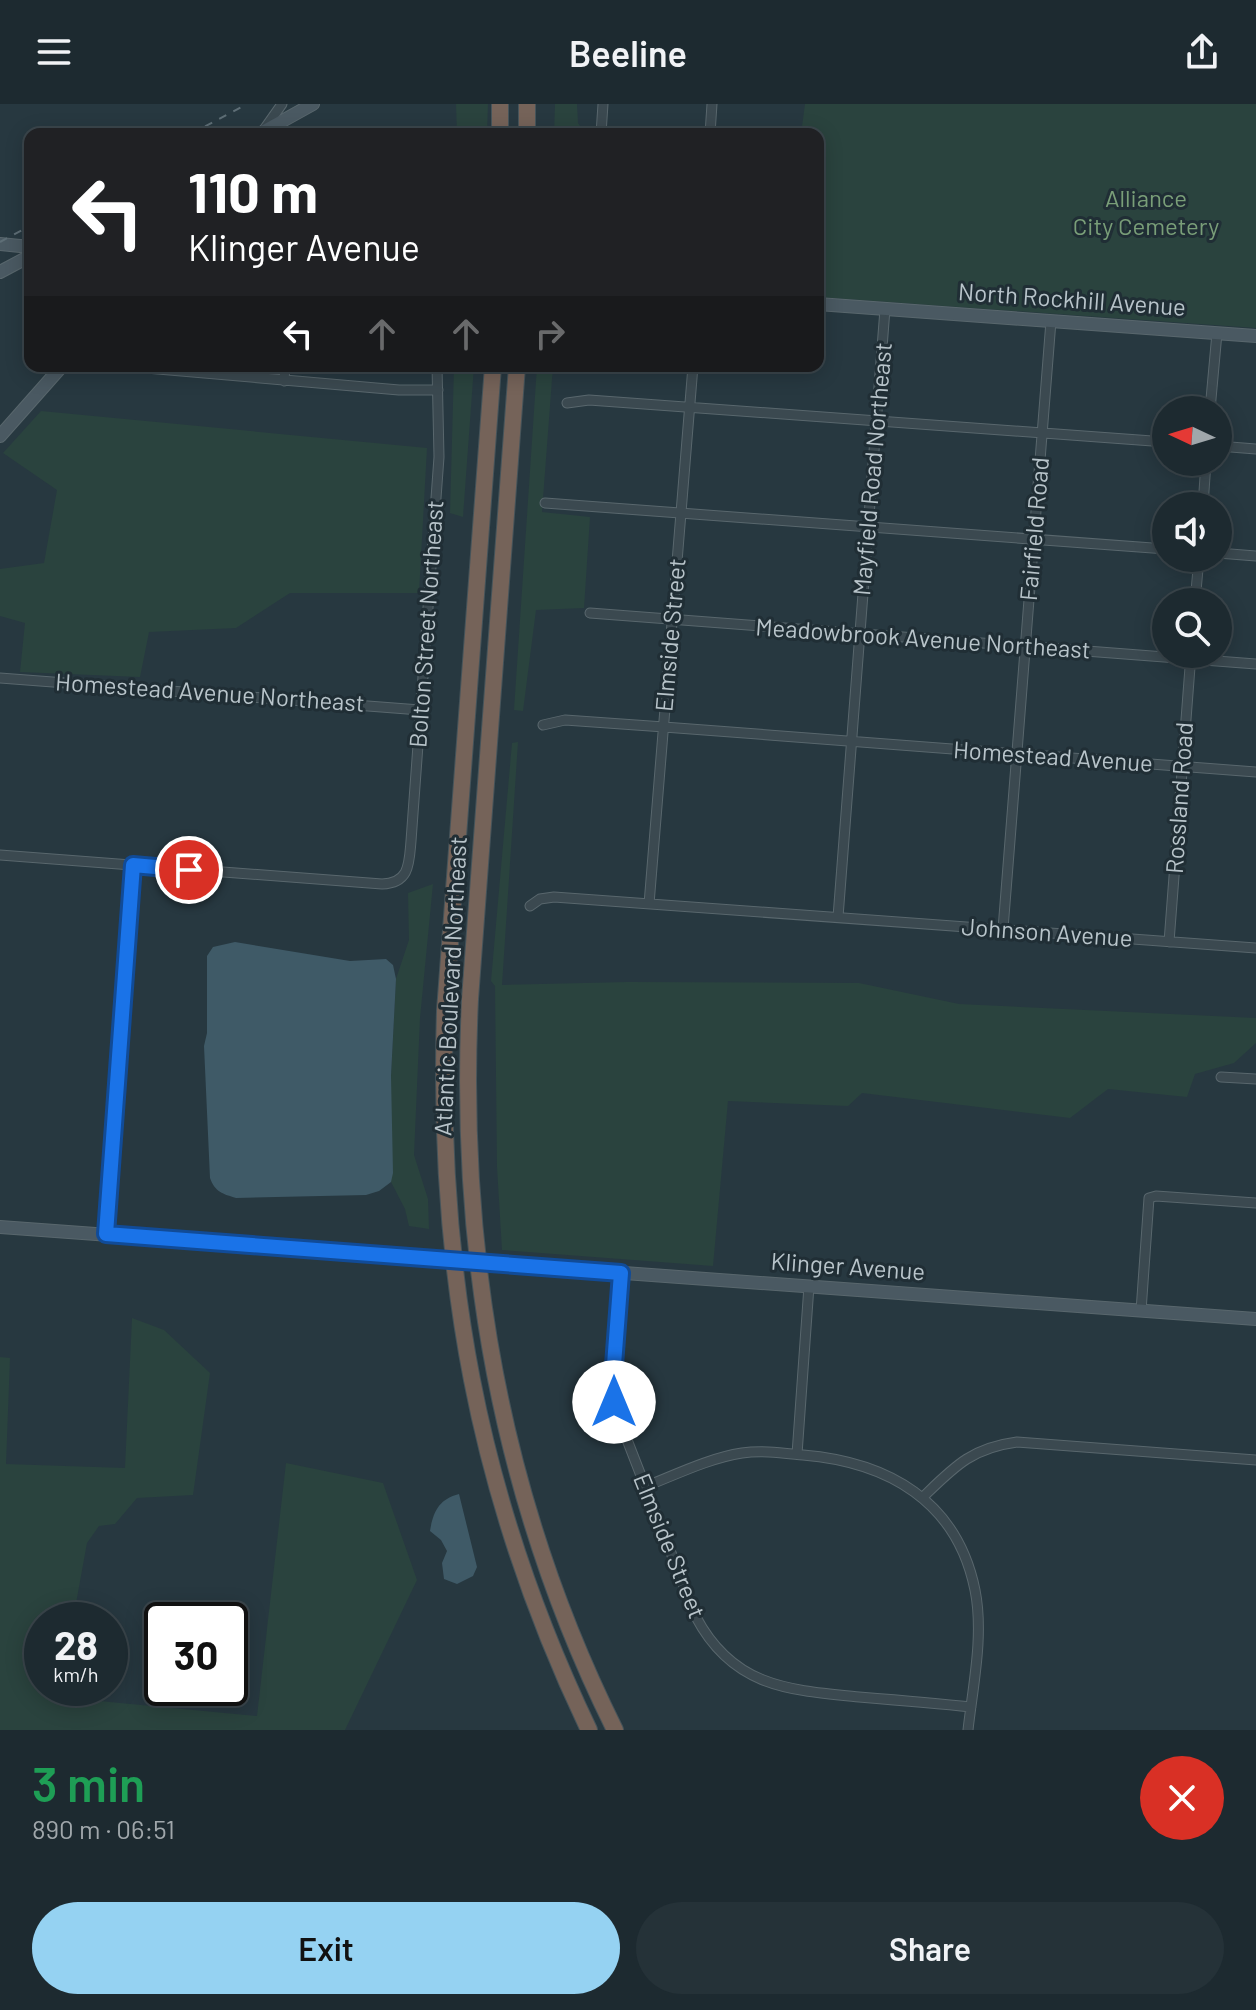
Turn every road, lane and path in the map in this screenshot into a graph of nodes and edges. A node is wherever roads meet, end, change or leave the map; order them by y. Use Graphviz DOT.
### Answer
graph roads {
  1 [pos="282,104"];
  2 [pos="313,104"];
  3 [pos="500,104"];
  4 [pos="527,104"];
  5 [pos="603,104"];
  6 [pos="712,104"];
  7 [pos="266,128"];
  8 [pos="272,128"];
  9 [pos="500,128"];
  10 [pos="527,128"];
  11 [pos="601,128"];
  12 [pos="710,128"];
  13 [pos="0,244"];
  14 [pos="24,246"];
  15 [pos="24,259"];
  16 [pos="0,272"];
  17 [pos="824,304"];
  18 [pos="885,309"];
  19 [pos="1051,321"];
  20 [pos="1217,333"];
  21 [pos="1256,336"];
  22 [pos="57,372"];
  23 [pos="187,372"];
  24 [pos="285,372"];
  25 [pos="437,372"];
  26 [pos="493,372"];
  27 [pos="517,372"];
  28 [pos="693,372"];
  29 [pos="284,381"];
  30 [pos="438,390"];
  31 [pos="1211,396"];
  32 [pos="567,403"];
  33 [pos="690,407"];
  34 [pos="876,420"];
  35 [pos="1043,433"];
  36 [pos="0,436"];
  37 [pos="1152,441"];
  38 [pos="1232,447"];
  39 [pos="1256,449"];
  40 [pos="545,503"];
  41 [pos="681,514"];
  42 [pos="868,528"];
  43 [pos="1033,540"];
  44 [pos="1152,548"];
  45 [pos="1232,554"];
  46 [pos="1256,556"];
  47 [pos="590,613"];
  48 [pos="673,621"];
  49 [pos="859,634"];
  50 [pos="1025,646"];
  51 [pos="1152,654"];
  52 [pos="1232,661"];
  53 [pos="1256,664"];
  54 [pos="1190,668"];
  55 [pos="0,678"];
  56 [pos="420,710"];
  57 [pos="543,725"];
  58 [pos="664,727"];
  59 [pos="851,742"];
  60 [pos="1016,754"];
  61 [pos="1183,766"];
  62 [pos="1256,772"];
  63 [pos="0,855"];
  64 [pos="133,865"];
  65 [pos="649,904"];
  66 [pos="530,906"];
  67 [pos="838,917"];
  68 [pos="1003,929"];
  69 [pos="1169,942"];
  70 [pos="1256,948"];
  71 [pos="1221,1077"];
  72 [pos="1256,1079"];
  73 [pos="1256,1203"];
  74 [pos="0,1227"];
  75 [pos="106,1234"];
  76 [pos="621,1273"];
  77 [pos="809,1286"];
  78 [pos="1141,1311"];
  79 [pos="1256,1319"];
  80 [pos="797,1454"];
  81 [pos="1256,1460"];
  82 [pos="644,1487"];
  83 [pos="922,1498"];
  84 [pos="971,1707"];
  85 [pos="589,1730"];
  86 [pos="615,1730"];
  87 [pos="968,1730"];
  1 -- 7 [label="street"];
  2 -- 8 [label="street"];
  3 -- 9 [label="highway"];
  4 -- 10 [label="highway"];
  5 -- 11 [label="street"];
  6 -- 12 [label="street"];
  13 -- 14 [label="street"];
  15 -- 16 [label="street"];
  17 -- 18 [label="street, North Rockhill Avenue"];
  18 -- 19 [label="street, North Rockhill Avenue"];
  18 -- 34 [label="street, Mayfield Road Northeast"];
  19 -- 20 [label="street, North Rockhill Avenue"];
  19 -- 35 [label="street, Fairfield Road"];
  20 -- 21 [label="street, North Rockhill Avenue"];
  20 -- 31 [label="street"];
  22 -- 36 [label="street"];
  23 -- 29 [label="street"];
  24 -- 29 [label="street"];
  25 -- 30 [label="street, Bolton Street Northeast"];
  26 -- 85 [label="highway, Atlantic Boulevard Northeast"];
  27 -- 86 [label="highway, Atlantic Boulevard Northeast"];
  28 -- 33 [label="street, Elmside Street"];
  29 -- 30 [label="street"];
  30 -- 56 [label="street, Bolton Street Northeast"];
  32 -- 33 [label="street"];
  33 -- 34 [label="street"];
  33 -- 41 [label="street, Elmside Street"];
  34 -- 35 [label="street"];
  34 -- 42 [label="street, Mayfield Road Northeast"];
  35 -- 37 [label="street"];
  35 -- 43 [label="street, Fairfield Road"];
  38 -- 39 [label="street"];
  40 -- 41 [label="street"];
  41 -- 42 [label="street"];
  41 -- 48 [label="street, Elmside Street"];
  42 -- 43 [label="street"];
  42 -- 49 [label="street, Mayfield Road Northeast"];
  43 -- 44 [label="street"];
  43 -- 50 [label="street, Fairfield Road"];
  45 -- 46 [label="street"];
  47 -- 48 [label="street, Meadowbrook Avenue Northeast"];
  48 -- 49 [label="street, Meadowbrook Avenue Northeast"];
  48 -- 58 [label="street, Elmside Street"];
  49 -- 50 [label="street, Meadowbrook Avenue Northeast"];
  49 -- 59 [label="street, Mayfield Road Northeast"];
  50 -- 51 [label="street, Meadowbrook Avenue Northeast"];
  50 -- 60 [label="street, Fairfield Road"];
  52 -- 53 [label="street, Meadowbrook Avenue Northeast"];
  54 -- 61 [label="street, Rossland Road"];
  55 -- 56 [label="street, Homestead Avenue Northeast"];
  56 -- 64 [label="street, Bolton Street Northeast"];
  57 -- 58 [label="street"];
  58 -- 59 [label="street"];
  58 -- 65 [label="street, Elmside Street"];
  59 -- 60 [label="street, Homestead Avenue"];
  59 -- 67 [label="street, Mayfield Road Northeast"];
  60 -- 61 [label="street, Homestead Avenue"];
  60 -- 68 [label="street, Fairfield Road"];
  61 -- 62 [label="street, Homestead Avenue"];
  61 -- 69 [label="street, Rossland Road"];
  63 -- 64 [label="street"];
  64 -- 75 [label="street"];
  65 -- 66 [label="street, Johnson Avenue"];
  65 -- 67 [label="street, Johnson Avenue"];
  67 -- 68 [label="street, Johnson Avenue"];
  68 -- 69 [label="street, Johnson Avenue"];
  69 -- 70 [label="street, Johnson Avenue"];
  71 -- 72 [label="street"];
  73 -- 78 [label="street"];
  74 -- 75 [label="street, Klinger Avenue"];
  75 -- 76 [label="street, Klinger Avenue, bridge"];
  76 -- 77 [label="street, Klinger Avenue"];
  76 -- 82 [label="street, Elmside Street"];
  77 -- 78 [label="street, Klinger Avenue"];
  77 -- 80 [label="street"];
  78 -- 79 [label="street, Klinger Avenue"];
  80 -- 82 [label="street"];
  80 -- 83 [label="street"];
  81 -- 83 [label="street"];
  82 -- 84 [label="street, Elmside Street"];
  83 -- 84 [label="street"];
  84 -- 87 [label="street"];
}
